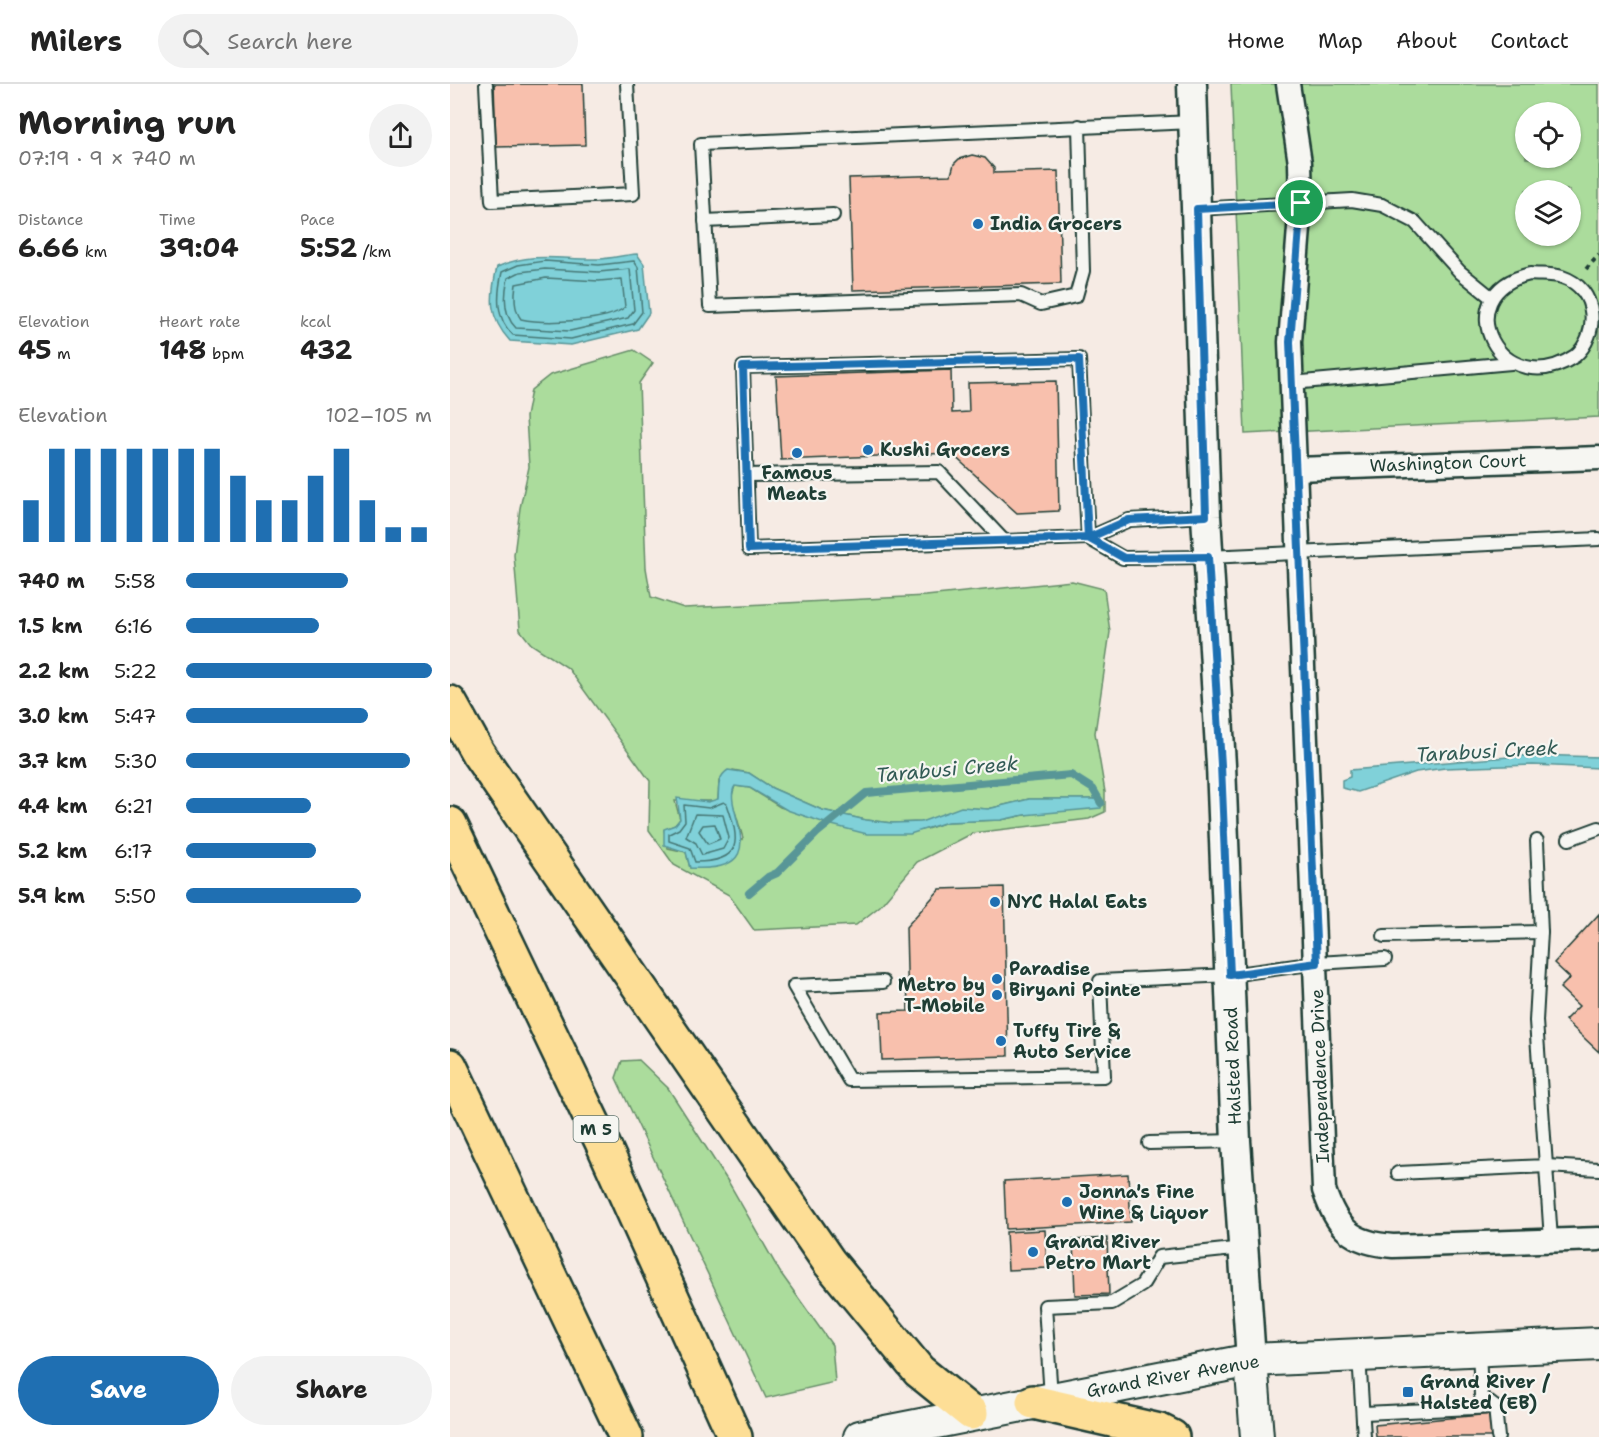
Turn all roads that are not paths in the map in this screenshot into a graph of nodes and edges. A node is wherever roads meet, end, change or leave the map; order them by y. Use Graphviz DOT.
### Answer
graph roads {
  1 [pos="486,84"];
  2 [pos="627,84"];
  3 [pos="1192,84"];
  4 [pos="1288,84"];
  5 [pos="1193,122"];
  6 [pos="1079,126"];
  7 [pos="1301,203"];
  8 [pos="1197,209"];
  9 [pos="833,215"];
  10 [pos="705,221"];
  11 [pos="1492,298"];
  12 [pos="1511,363"];
  13 [pos="1292,383"];
  14 [pos="1599,458"];
  15 [pos="1297,469"];
  16 [pos="747,475"];
  17 [pos="1206,516"];
  18 [pos="1088,538"];
  19 [pos="1599,539"];
  20 [pos="1004,541"];
  21 [pos="1300,553"];
  22 [pos="1208,557"];
  23 [pos="450,703"];
  24 [pos="450,824"];
  25 [pos="1599,828"];
  26 [pos="1569,839"];
  27 [pos="1537,841"];
  28 [pos="1541,932"];
  29 [pos="1384,936"];
  30 [pos="1385,959"];
  31 [pos="1317,963"];
  32 [pos="1230,975"];
  33 [pos="883,982"];
  34 [pos="450,1066"];
  35 [pos="1236,1141"];
  36 [pos="1149,1143"];
  37 [pos="1546,1166"];
  38 [pos="1599,1169"];
  39 [pos="1398,1173"];
  40 [pos="1599,1239"];
  41 [pos="1551,1240"];
  42 [pos="1243,1248"];
  43 [pos="1599,1344"];
  44 [pos="1479,1349"];
  45 [pos="1359,1355"];
  46 [pos="1251,1360"];
  47 [pos="1042,1400"];
  48 [pos="1495,1407"];
  49 [pos="970,1413"];
  50 [pos="1364,1413"];
  51 [pos="627,1437"];
  52 [pos="735,1437"];
  53 [pos="860,1437"];
  54 [pos="1172,1437"];
  55 [pos="1257,1437"];
  56 [pos="1364,1437"];
  57 [pos="1498,1437"];
  1 -- 2 [label="lane"];
  3 -- 5 [label="street, Halsted Road"];
  4 -- 7 [label="street, Independence Drive"];
  5 -- 6 [label="lane"];
  5 -- 8 [label="street, Halsted Road"];
  6 -- 10 [label="lane"];
  6 -- 10 [label="lane"];
  7 -- 8 [label="lane"];
  7 -- 11 [label="lane"];
  7 -- 13 [label="street, Independence Drive"];
  8 -- 17 [label="street, Halsted Road"];
  9 -- 10 [label="lane"];
  11 -- 12 [label="lane"];
  11 -- 12 [label="lane"];
  12 -- 13 [label="lane"];
  13 -- 15 [label="street, Independence Drive"];
  14 -- 15 [label="street, Washington Court"];
  15 -- 21 [label="street, Independence Drive"];
  16 -- 18 [label="lane"];
  16 -- 20 [label="lane"];
  16 -- 20 [label="lane"];
  17 -- 18 [label="lane"];
  17 -- 22 [label="street, Halsted Road"];
  18 -- 20 [label="lane"];
  18 -- 22 [label="lane"];
  19 -- 21 [label="lane"];
  21 -- 22 [label="lane"];
  21 -- 31 [label="street, Independence Drive"];
  22 -- 32 [label="street, Halsted Road"];
  23 -- 49 [label="highway"];
  24 -- 52 [label="highway, M 5"];
  25 -- 26 [label="lane"];
  27 -- 28 [label="lane"];
  28 -- 29 [label="lane"];
  28 -- 37 [label="lane"];
  30 -- 31 [label="lane"];
  31 -- 32 [label="lane"];
  31 -- 41 [label="street, Independence Drive"];
  32 -- 33 [label="lane"];
  32 -- 35 [label="street, Halsted Road"];
  34 -- 51 [label="highway"];
  35 -- 36 [label="lane"];
  35 -- 42 [label="street, Halsted Road"];
  37 -- 38 [label="lane"];
  37 -- 39 [label="lane"];
  37 -- 41 [label="lane"];
  40 -- 41 [label="street, Independence Drive"];
  42 -- 46 [label="street, Halsted Road"];
  42 -- 47 [label="lane"];
  43 -- 44 [label="main road, Grand River Avenue"];
  44 -- 45 [label="main road, Grand River Avenue"];
  44 -- 48 [label="lane"];
  45 -- 46 [label="main road, Grand River Avenue"];
  45 -- 50 [label="lane"];
  46 -- 47 [label="main road, Grand River Avenue"];
  46 -- 55 [label="main road, Halsted Road"];
  47 -- 49 [label="main road, Grand River Avenue"];
  47 -- 54 [label="highway"];
  48 -- 50 [label="lane"];
  48 -- 57 [label="lane"];
  49 -- 53 [label="main road, Grand River Avenue"];
  50 -- 56 [label="lane"];
}
